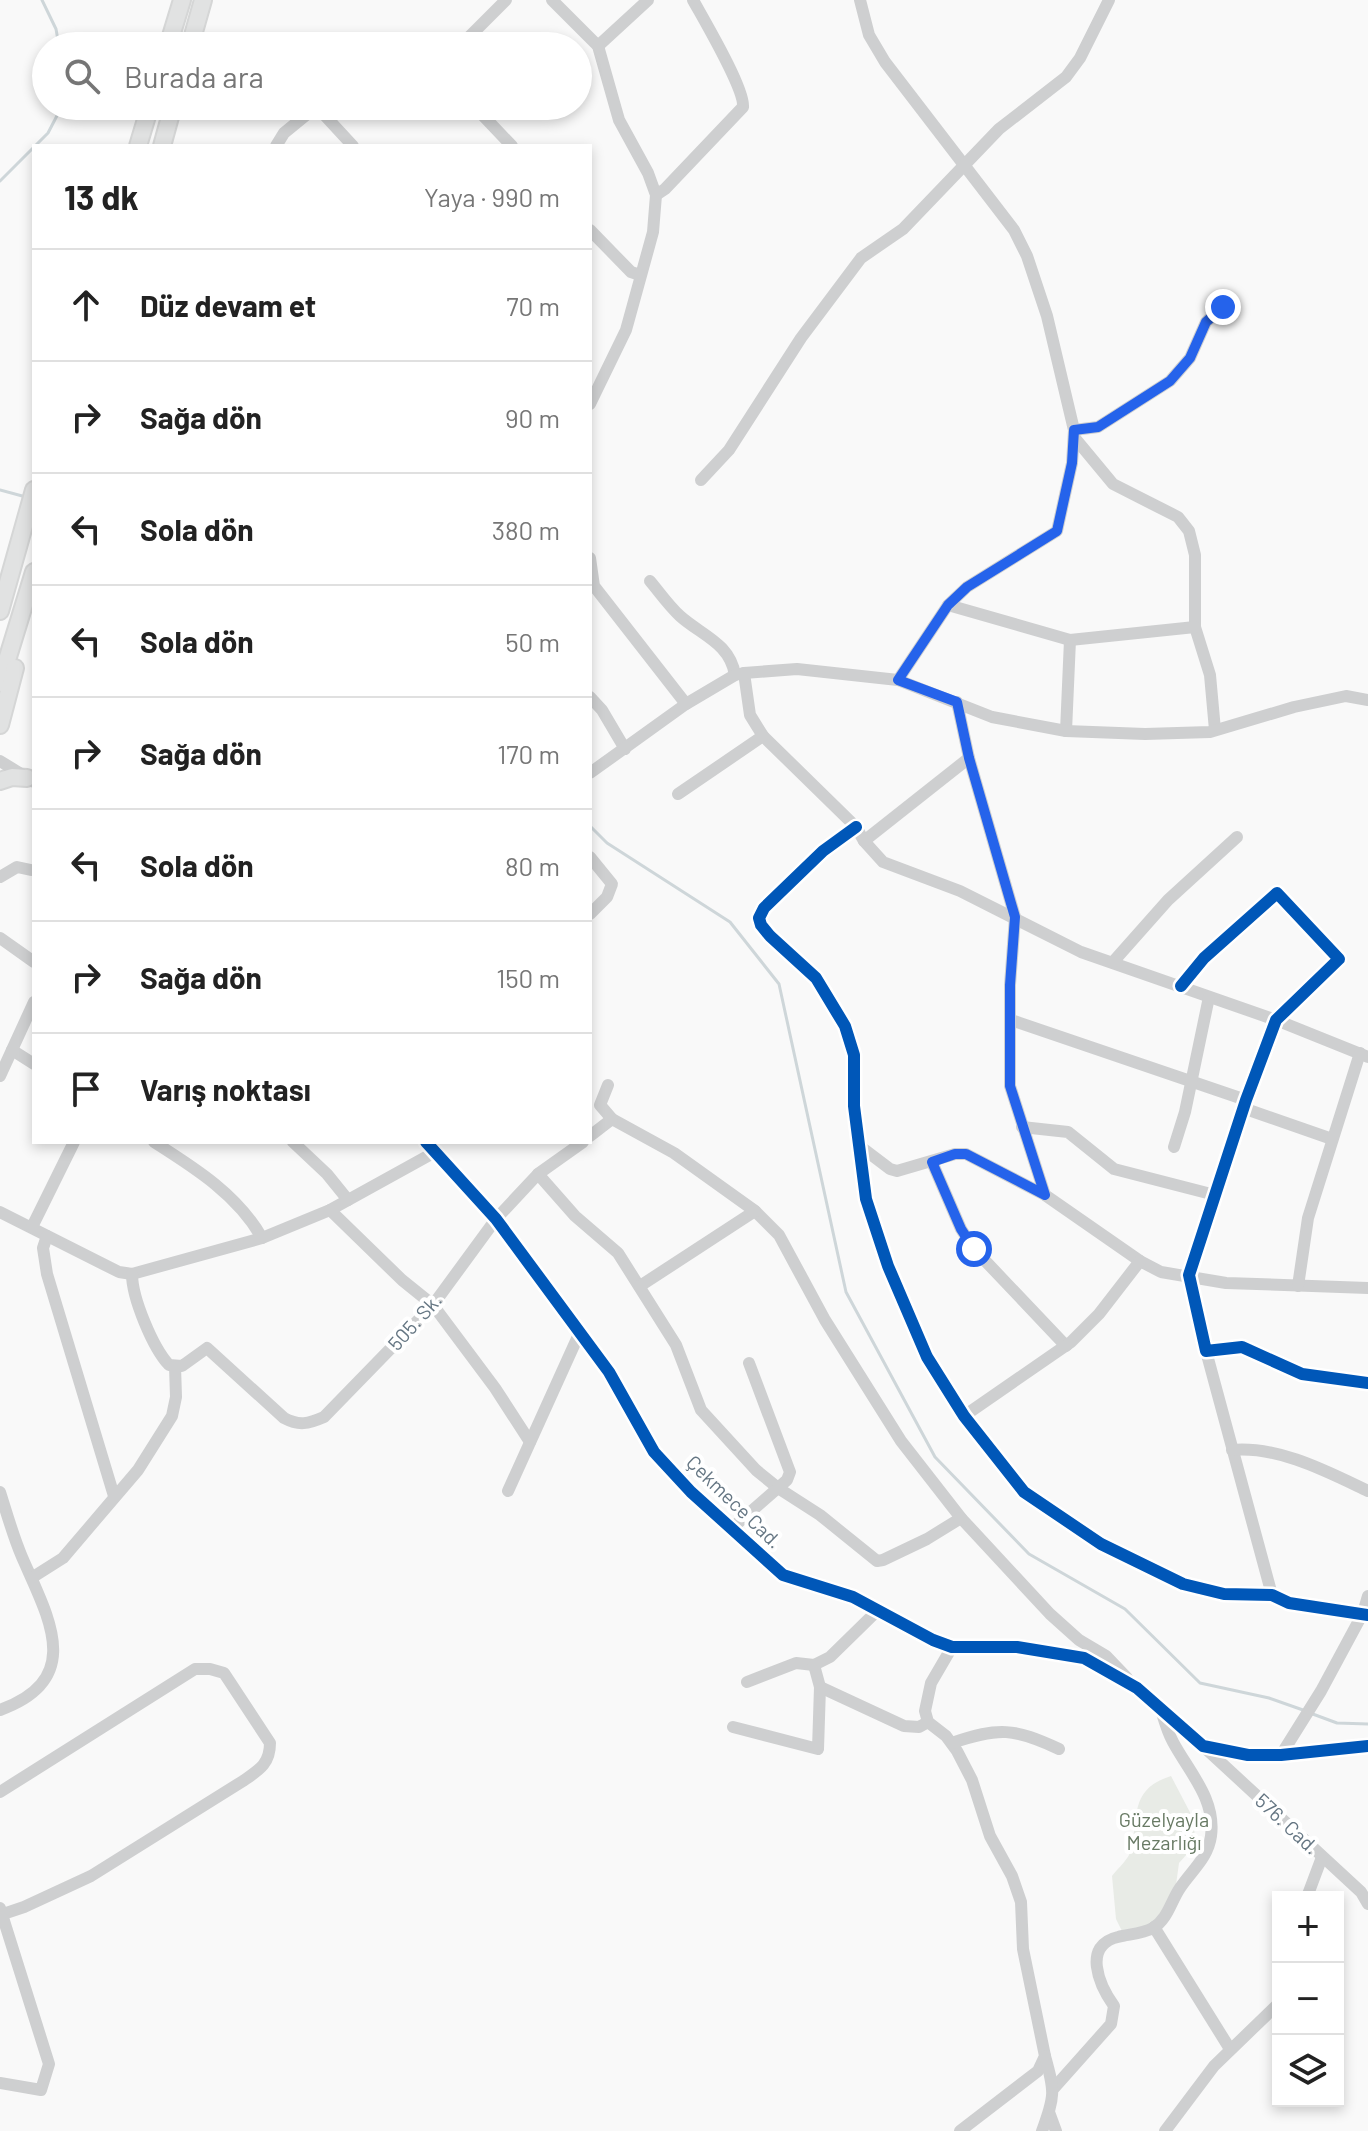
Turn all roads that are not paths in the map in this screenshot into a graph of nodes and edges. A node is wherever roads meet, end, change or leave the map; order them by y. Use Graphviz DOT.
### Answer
graph roads {
  1 [pos="182,0"];
  2 [pos="203,0"];
  3 [pos="506,0"];
  4 [pos="552,0"];
  5 [pos="648,0"];
  6 [pos="693,0"];
  7 [pos="860,0"];
  8 [pos="1109,0"];
  9 [pos="172,32"];
  10 [pos="197,32"];
  11 [pos="474,32"];
  12 [pos="584,32"];
  13 [pos="592,40"];
  14 [pos="598,46"];
  15 [pos="146,120"];
  16 [pos="169,120"];
  17 [pos="300,120"];
  18 [pos="330,120"];
  19 [pos="487,120"];
  20 [pos="139,144"];
  21 [pos="163,144"];
  22 [pos="277,144"];
  23 [pos="351,144"];
  24 [pos="510,144"];
  25 [pos="964,167"];
  26 [pos="656,195"];
  27 [pos="592,232"];
  28 [pos="640,275"];
  29 [pos="1223,307"];
  30 [pos="592,397"];
  31 [pos="1074,433"];
  32 [pos="701,480"];
  33 [pos="32,497"];
  34 [pos="592,572"];
  35 [pos="650,581"];
  36 [pos="32,583"];
  37 [pos="1,605"];
  38 [pos="948,605"];
  39 [pos="27,612"];
  40 [pos="1195,627"];
  41 [pos="1070,640"];
  42 [pos="739,674"];
  43 [pos="898,680"];
  44 [pos="0,683"];
  45 [pos="592,699"];
  46 [pos="1368,700"];
  47 [pos="957,702"];
  48 [pos="686,704"];
  49 [pos="0,725"];
  50 [pos="1215,730"];
  51 [pos="1066,731"];
  52 [pos="763,736"];
  53 [pos="625,749"];
  54 [pos="969,758"];
  55 [pos="0,761"];
  56 [pos="592,772"];
  57 [pos="30,780"];
  58 [pos="0,781"];
  59 [pos="678,794"];
  60 [pos="856,827"];
  61 [pos="1237,837"];
  62 [pos="864,841"];
  63 [pos="592,859"];
  64 [pos="31,870"];
  65 [pos="0,877"];
  66 [pos="592,912"];
  67 [pos="1015,917"];
  68 [pos="0,938"];
  69 [pos="32,961"];
  70 [pos="1113,962"];
  71 [pos="1181,986"];
  72 [pos="1209,997"];
  73 [pos="32,1006"];
  74 [pos="1011,1020"];
  75 [pos="1276,1020"];
  76 [pos="7,1054"];
  77 [pos="1364,1055"];
  78 [pos="32,1063"];
  79 [pos="0,1076"];
  80 [pos="1190,1082"];
  81 [pos="608,1085"];
  82 [pos="1245,1104"];
  83 [pos="612,1119"];
  84 [pos="1022,1127"];
  85 [pos="592,1134"];
  86 [pos="1332,1139"];
  87 [pos="73,1144"];
  88 [pos="157,1144"];
  89 [pos="295,1144"];
  90 [pos="580,1144"];
  91 [pos="431,1147"];
  92 [pos="861,1147"];
  93 [pos="1174,1147"];
  94 [pos="932,1162"];
  95 [pos="538,1174"];
  96 [pos="1045,1195"];
  97 [pos="1215,1195"];
  98 [pos="348,1200"];
  99 [pos="330,1210"];
  100 [pos="755,1211"];
  101 [pos="0,1212"];
  102 [pos="496,1219"];
  103 [pos="32,1227"];
  104 [pos="47,1236"];
  105 [pos="262,1238"];
  106 [pos="1140,1261"];
  107 [pos="132,1274"];
  108 [pos="1189,1275"];
  109 [pos="640,1286"];
  110 [pos="1298,1286"];
  111 [pos="1368,1288"];
  112 [pos="433,1305"];
  113 [pos="580,1332"];
  114 [pos="1066,1346"];
  115 [pos="1206,1351"];
  116 [pos="749,1363"];
  117 [pos="175,1366"];
  118 [pos="1368,1383"];
  119 [pos="964,1416"];
  120 [pos="530,1442"];
  121 [pos="1232,1450"];
  122 [pos="778,1488"];
  123 [pos="508,1491"];
  124 [pos="1368,1491"];
  125 [pos="0,1492"];
  126 [pos="114,1496"];
  127 [pos="961,1518"];
  128 [pos="731,1529"];
  129 [pos="33,1577"];
  130 [pos="1272,1595"];
  131 [pos="1368,1596"];
  132 [pos="878,1610"];
  133 [pos="1366,1614"];
  134 [pos="952,1647"];
  135 [pos="814,1665"];
  136 [pos="747,1682"];
  137 [pos="820,1687"];
  138 [pos="1137,1688"];
  139 [pos="0,1710"];
  140 [pos="1161,1710"];
  141 [pos="928,1722"];
  142 [pos="733,1727"];
  143 [pos="952,1743"];
  144 [pos="1203,1746"];
  145 [pos="1368,1746"];
  146 [pos="1059,1749"];
  147 [pos="1281,1755"];
  148 [pos="0,1792"];
  149 [pos="1322,1857"];
  150 [pos="1365,1890"];
  151 [pos="1309,1891"];
  152 [pos="1368,1904"];
  153 [pos="1,1912"];
  154 [pos="1154,1927"];
  155 [pos="1272,2011"];
  156 [pos="1230,2049"];
  157 [pos="1045,2056"];
  158 [pos="0,2083"];
  159 [pos="1054,2088"];
  160 [pos="1049,2112"];
  161 [pos="960,2131"];
  162 [pos="1042,2131"];
  163 [pos="1056,2131"];
  164 [pos="1165,2131"];
  1 -- 9 [label="highway"];
  2 -- 10 [label="highway"];
  3 -- 11 [label="street"];
  4 -- 12 [label="street"];
  5 -- 14 [label="street"];
  6 -- 26 [label="street"];
  7 -- 25 [label="street"];
  8 -- 25 [label="street"];
  13 -- 14 [label="street"];
  14 -- 26 [label="street"];
  15 -- 20 [label="highway"];
  16 -- 21 [label="highway"];
  17 -- 22 [label="street"];
  18 -- 23 [label="street"];
  19 -- 24 [label="street"];
  25 -- 31 [label="street"];
  25 -- 32 [label="street"];
  26 -- 28 [label="street"];
  27 -- 28 [label="street"];
  28 -- 30 [label="street"];
  29 -- 31 [label="street"];
  31 -- 38 [label="street"];
  31 -- 40 [label="street"];
  33 -- 37 [label="highway"];
  34 -- 48 [label="street"];
  35 -- 42 [label="street"];
  36 -- 39 [label="highway"];
  38 -- 41 [label="street"];
  38 -- 43 [label="street"];
  39 -- 44 [label="highway"];
  39 -- 49 [label="highway"];
  40 -- 41 [label="street"];
  40 -- 50 [label="street"];
  41 -- 51 [label="street"];
  42 -- 43 [label="street"];
  42 -- 48 [label="street"];
  42 -- 52 [label="street"];
  43 -- 47 [label="street"];
  45 -- 53 [label="street"];
  46 -- 50 [label="street"];
  47 -- 51 [label="street"];
  47 -- 54 [label="street"];
  48 -- 53 [label="street"];
  50 -- 51 [label="street"];
  52 -- 59 [label="street"];
  52 -- 60 [label="street"];
  53 -- 56 [label="street"];
  54 -- 62 [label="street"];
  54 -- 67 [label="street"];
  55 -- 57 [label="street"];
  57 -- 58 [label="highway"];
  60 -- 62 [label="street"];
  60 -- 92 [label="street"];
  61 -- 70 [label="street"];
  62 -- 67 [label="street"];
  63 -- 66 [label="street"];
  64 -- 65 [label="street"];
  67 -- 70 [label="street"];
  67 -- 74 [label="street"];
  68 -- 69 [label="street"];
  70 -- 71 [label="street"];
  71 -- 72 [label="street"];
  71 -- 75 [label="street"];
  72 -- 75 [label="street"];
  72 -- 80 [label="street"];
  73 -- 76 [label="street"];
  74 -- 80 [label="street"];
  74 -- 84 [label="street"];
  75 -- 77 [label="street"];
  75 -- 82 [label="street"];
  76 -- 78 [label="street"];
  76 -- 79 [label="street"];
  77 -- 86 [label="street"];
  80 -- 82 [label="street"];
  80 -- 93 [label="street"];
  81 -- 83 [label="street"];
  82 -- 86 [label="street"];
  82 -- 97 [label="street"];
  83 -- 85 [label="street"];
  83 -- 100 [label="street"];
  84 -- 96 [label="street"];
  84 -- 97 [label="street"];
  86 -- 110 [label="street"];
  87 -- 103 [label="street"];
  88 -- 105 [label="street"];
  89 -- 98 [label="street"];
  90 -- 95 [label="street, 505. Sk."];
  91 -- 98 [label="street"];
  91 -- 102 [label="street, Çekmece Cad."];
  92 -- 94 [label="street"];
  92 -- 119 [label="street"];
  94 -- 96 [label="street"];
  94 -- 114 [label="street"];
  95 -- 102 [label="street, 505. Sk."];
  95 -- 109 [label="street"];
  96 -- 106 [label="street"];
  97 -- 108 [label="street"];
  98 -- 99 [label="street"];
  99 -- 105 [label="street"];
  99 -- 112 [label="street"];
  100 -- 109 [label="street"];
  100 -- 127 [label="street"];
  101 -- 103 [label="street"];
  102 -- 112 [label="street, 505. Sk."];
  102 -- 113 [label="street, Çekmece Cad."];
  103 -- 104 [label="street"];
  104 -- 107 [label="street"];
  104 -- 126 [label="street"];
  105 -- 107 [label="street"];
  106 -- 108 [label="street"];
  106 -- 114 [label="street"];
  107 -- 117 [label="street"];
  108 -- 110 [label="street"];
  108 -- 115 [label="street"];
  109 -- 122 [label="street"];
  110 -- 111 [label="street"];
  112 -- 117 [label="street, 505. Sk."];
  112 -- 120 [label="street"];
  113 -- 120 [label="street"];
  113 -- 128 [label="street, Çekmece Cad."];
  114 -- 119 [label="street"];
  115 -- 118 [label="street"];
  115 -- 121 [label="street"];
  116 -- 122 [label="street"];
  117 -- 126 [label="street"];
  119 -- 130 [label="street"];
  120 -- 123 [label="street"];
  121 -- 124 [label="street"];
  121 -- 130 [label="street"];
  122 -- 127 [label="street"];
  122 -- 128 [label="street"];
  125 -- 129 [label="street"];
  126 -- 129 [label="street"];
  127 -- 138 [label="street"];
  128 -- 132 [label="street, Çekmece Cad."];
  129 -- 139 [label="street"];
  130 -- 133 [label="street"];
  131 -- 133 [label="street"];
  132 -- 134 [label="street, Çekmece Cad."];
  132 -- 135 [label="street"];
  133 -- 147 [label="street"];
  134 -- 138 [label="street, Çekmece Cad."];
  134 -- 141 [label="street"];
  135 -- 136 [label="street"];
  135 -- 137 [label="street"];
  137 -- 141 [label="street"];
  137 -- 142 [label="street"];
  138 -- 140 [label="street, Çekmece Cad."];
  140 -- 144 [label="street, Çekmece Cad."];
  140 -- 154 [label="street"];
  141 -- 143 [label="street"];
  143 -- 146 [label="street"];
  143 -- 157 [label="street"];
  144 -- 147 [label="street, Çekmece Cad."];
  144 -- 149 [label="street, 576. Cad."];
  145 -- 147 [label="street, Çekmece Cad."];
  148 -- 153 [label="street"];
  149 -- 150 [label="street, 576. Cad."];
  149 -- 151 [label="street"];
  150 -- 152 [label="street, 576. Cad."];
  153 -- 158 [label="street"];
  154 -- 156 [label="street"];
  154 -- 159 [label="street"];
  155 -- 156 [label="street"];
  156 -- 164 [label="street"];
  157 -- 159 [label="street"];
  157 -- 161 [label="street"];
  159 -- 160 [label="street"];
  160 -- 162 [label="street"];
  160 -- 163 [label="street"];
}
